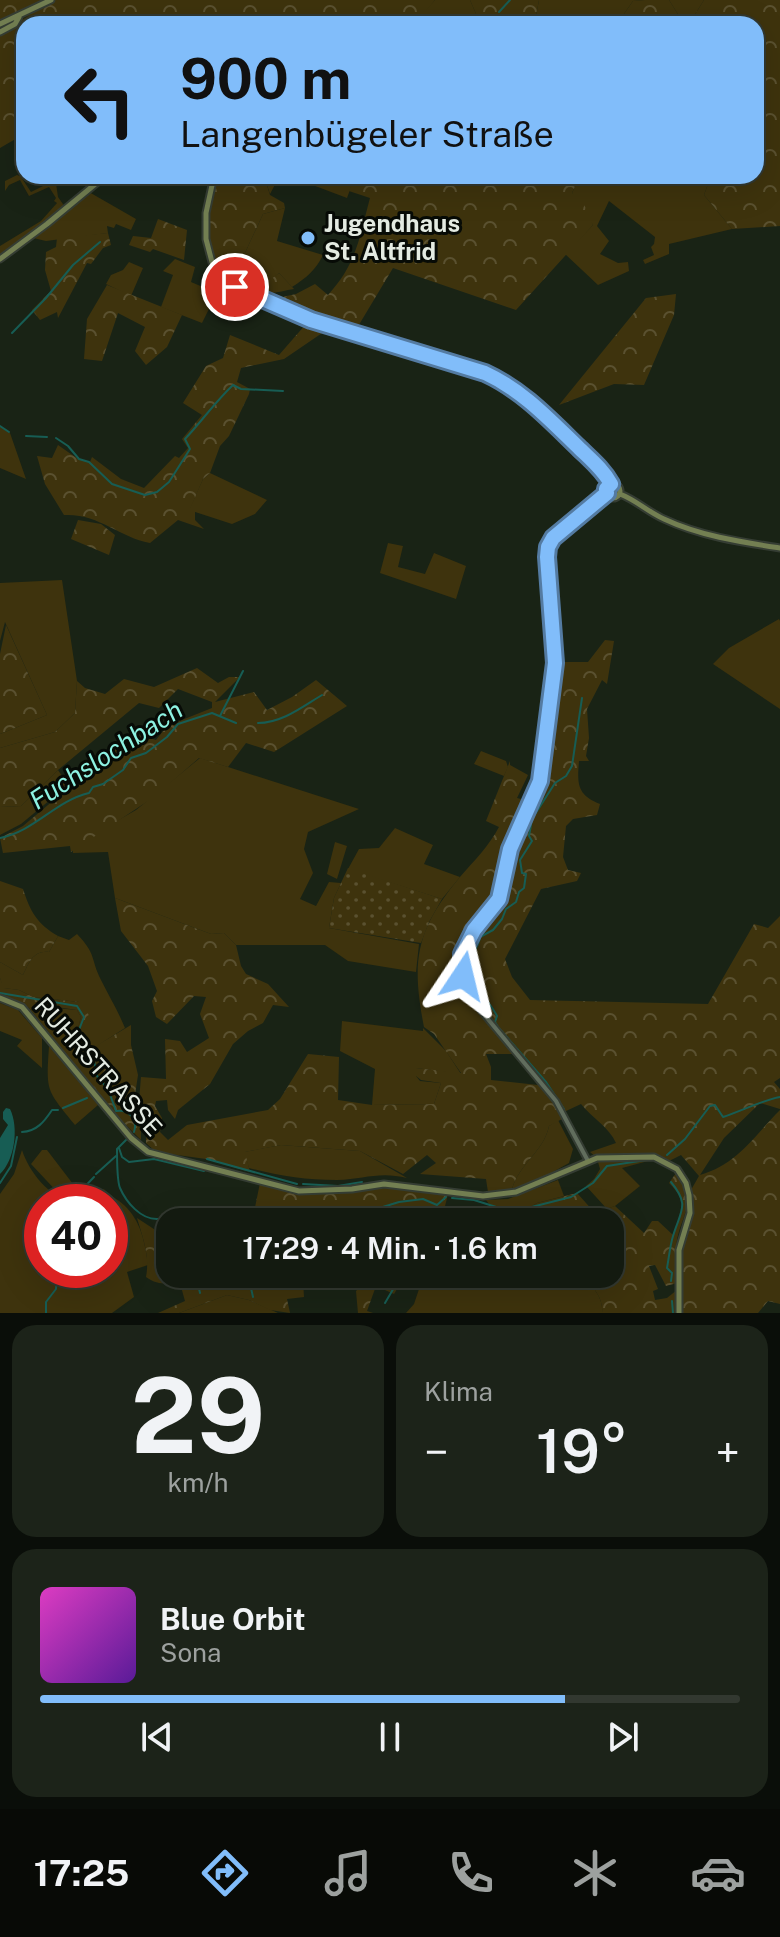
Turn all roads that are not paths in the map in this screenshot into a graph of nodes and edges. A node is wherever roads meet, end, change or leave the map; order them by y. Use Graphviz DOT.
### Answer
graph roads {
  1 [pos="51,0"];
  2 [pos="19,16"];
  3 [pos="95,184"];
  4 [pos="213,184"];
  5 [pos="0,259"];
  6 [pos="611,484"];
  7 [pos="607,493"];
  8 [pos="620,494"];
  9 [pos="780,548"];
  10 [pos="0,998"];
  11 [pos="588,1161"];
  12 [pos="679,1313"];
  1 -- 2 [label="main road"];
  3 -- 5 [label="main road"];
  4 -- 6 [label="main road"];
  6 -- 7 [label="main road"];
  6 -- 8 [label="main road"];
  7 -- 8 [label="main road"];
  7 -- 11 [label="street"];
  8 -- 9 [label="main road"];
  10 -- 11 [label="main road, RUHRSTRASSE"];
  11 -- 12 [label="main road, RUHRSTRASSE"];
}
